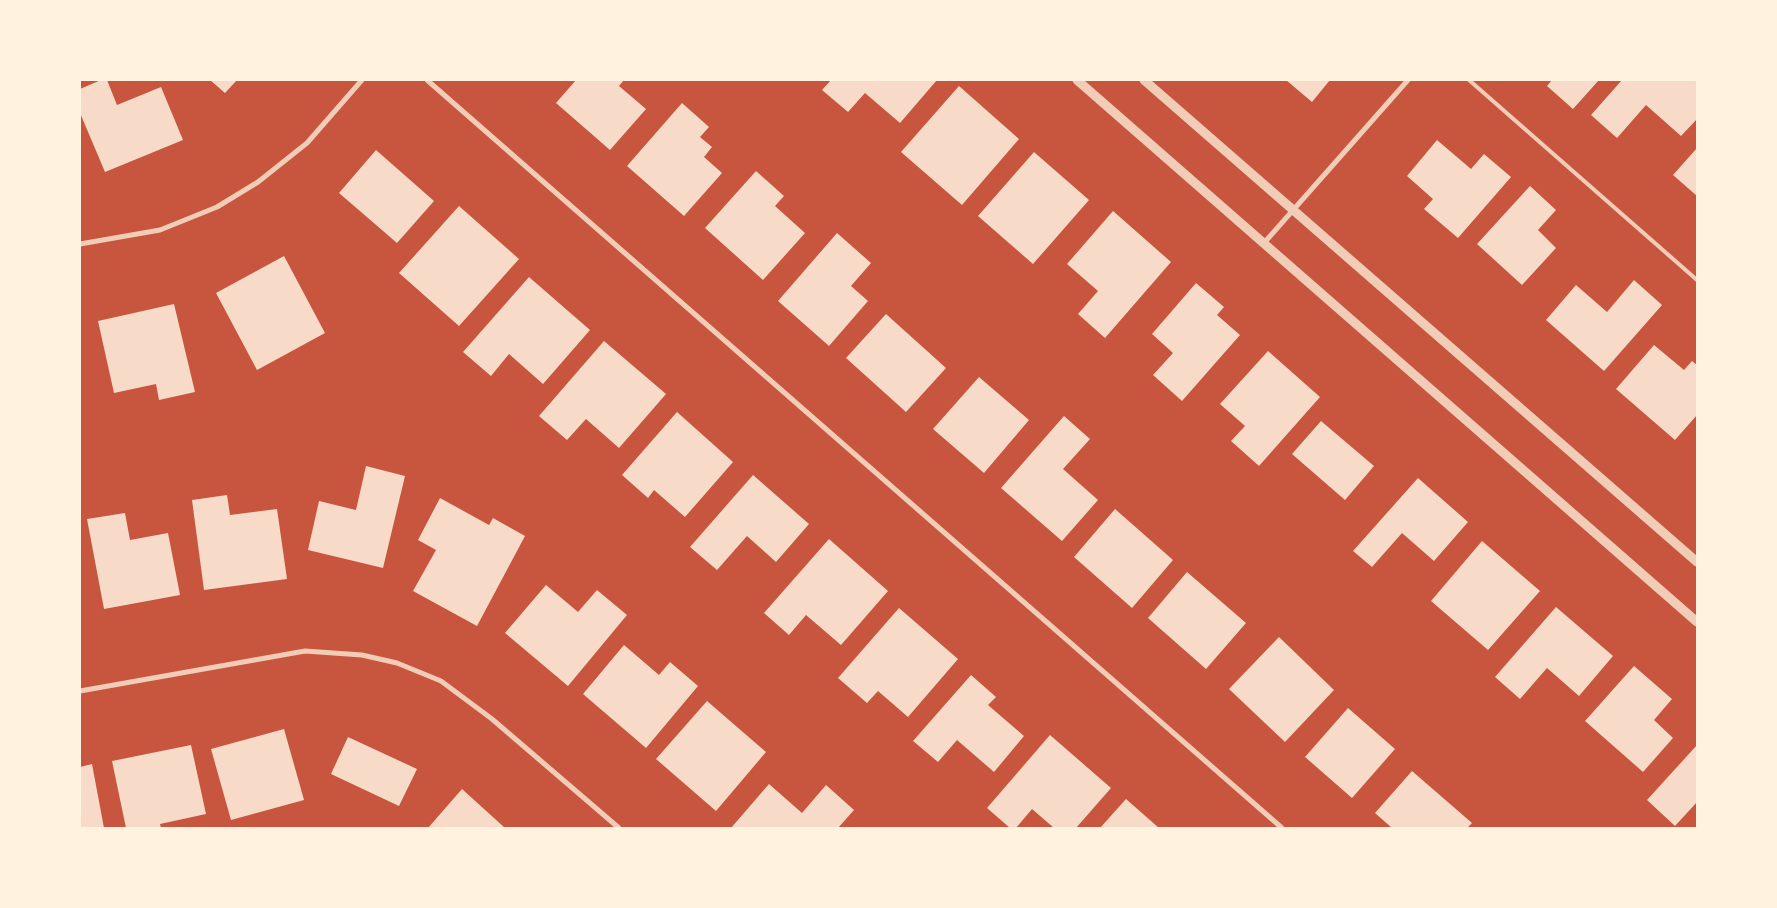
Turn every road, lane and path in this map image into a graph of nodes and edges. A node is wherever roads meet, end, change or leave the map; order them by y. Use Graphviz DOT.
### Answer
graph roads {
  1 [pos="362,80"];
  2 [pos="427,80"];
  3 [pos="1078,80"];
  4 [pos="1144,80"];
  5 [pos="1408,80"];
  6 [pos="1469,80"];
  7 [pos="1292,210"];
  8 [pos="1264,243"];
  9 [pos="80,244"];
  10 [pos="1697,280"];
  11 [pos="1697,562"];
  12 [pos="1697,622"];
  13 [pos="80,691"];
  14 [pos="619,828"];
  15 [pos="1282,828"];
  1 -- 9 [label="street"];
  2 -- 15 [label="street"];
  3 -- 8 [label="street"];
  4 -- 7 [label="street"];
  5 -- 7 [label="street"];
  6 -- 10 [label="lane"];
  7 -- 8 [label="street"];
  7 -- 11 [label="street"];
  8 -- 12 [label="street"];
  13 -- 14 [label="street"];
}
